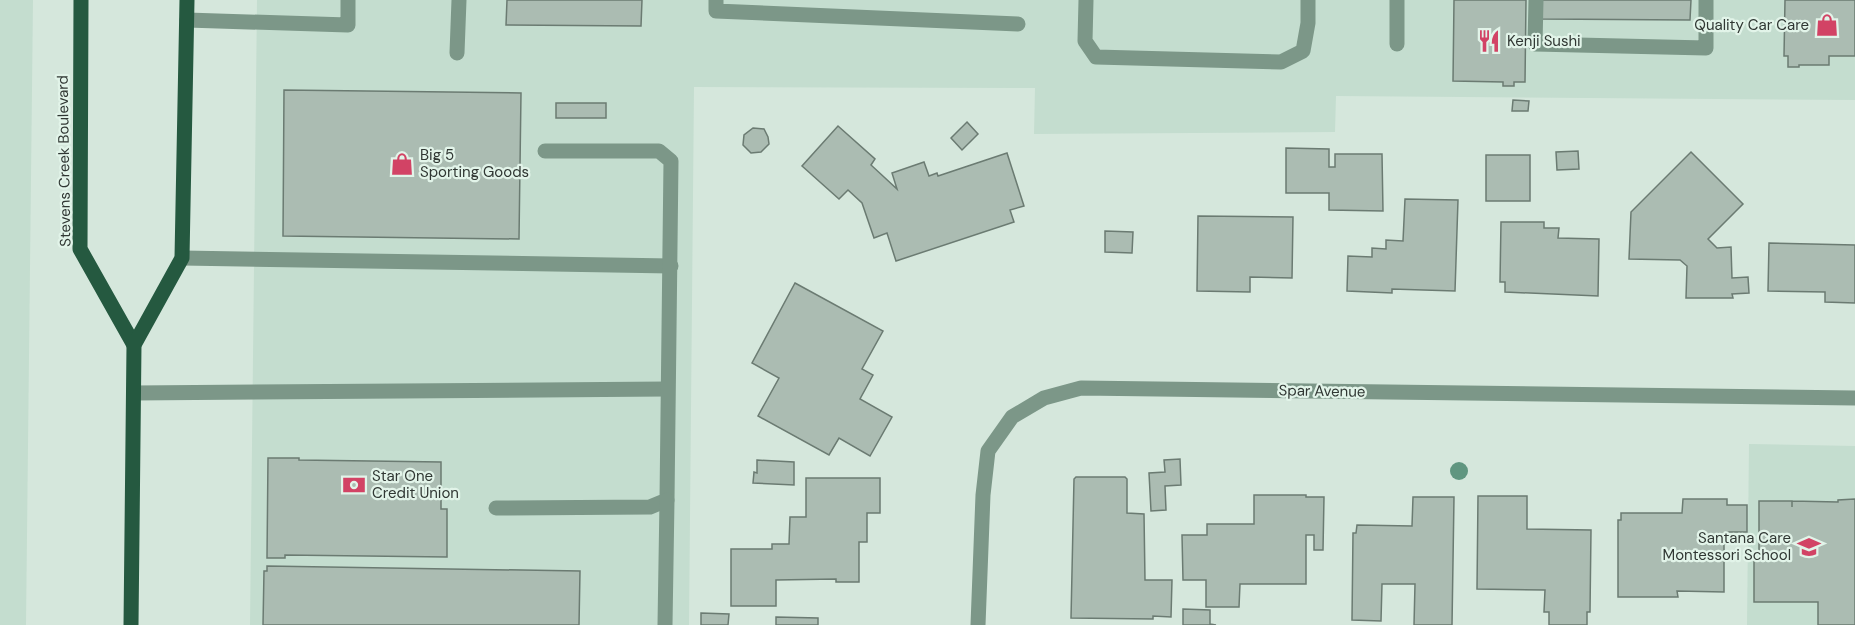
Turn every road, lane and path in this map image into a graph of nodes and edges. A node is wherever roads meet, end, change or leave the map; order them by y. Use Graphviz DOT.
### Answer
graph roads {
  1 [pos="81,0"];
  2 [pos="187,0"];
  3 [pos="348,0"];
  4 [pos="459,0"];
  5 [pos="716,0"];
  6 [pos="837,0"];
  7 [pos="1086,0"];
  8 [pos="1308,0"];
  9 [pos="1397,0"];
  10 [pos="1536,0"];
  11 [pos="1706,0"];
  12 [pos="836,16"];
  13 [pos="187,20"];
  14 [pos="1018,24"];
  15 [pos="1396,44"];
  16 [pos="457,53"];
  17 [pos="545,151"];
  18 [pos="182,258"];
  19 [pos="671,266"];
  20 [pos="134,345"];
  21 [pos="667,389"];
  22 [pos="134,393"];
  23 [pos="1855,398"];
  24 [pos="667,500"];
  25 [pos="496,508"];
  26 [pos="131,625"];
  27 [pos="665,625"];
  28 [pos="978,625"];
  1 -- 20 [label="main road, Stevens Creek Boulevard"];
  2 -- 13 [label="main road, Stevens Creek Boulevard"];
  3 -- 13 [label="street"];
  4 -- 16 [label="street"];
  5 -- 12 [label="street"];
  6 -- 12 [label="street"];
  7 -- 8 [label="street"];
  9 -- 15 [label="street"];
  10 -- 11 [label="street"];
  12 -- 14 [label="street"];
  13 -- 18 [label="main road, Stevens Creek Boulevard"];
  17 -- 19 [label="street"];
  18 -- 19 [label="street"];
  18 -- 20 [label="main road, Stevens Creek Boulevard"];
  19 -- 21 [label="street"];
  20 -- 22 [label="main road, Stevens Creek Boulevard"];
  21 -- 22 [label="street"];
  21 -- 24 [label="street"];
  22 -- 26 [label="main road, Stevens Creek Boulevard"];
  23 -- 28 [label="street, Spar Avenue"];
  24 -- 25 [label="street"];
  24 -- 27 [label="street"];
}
